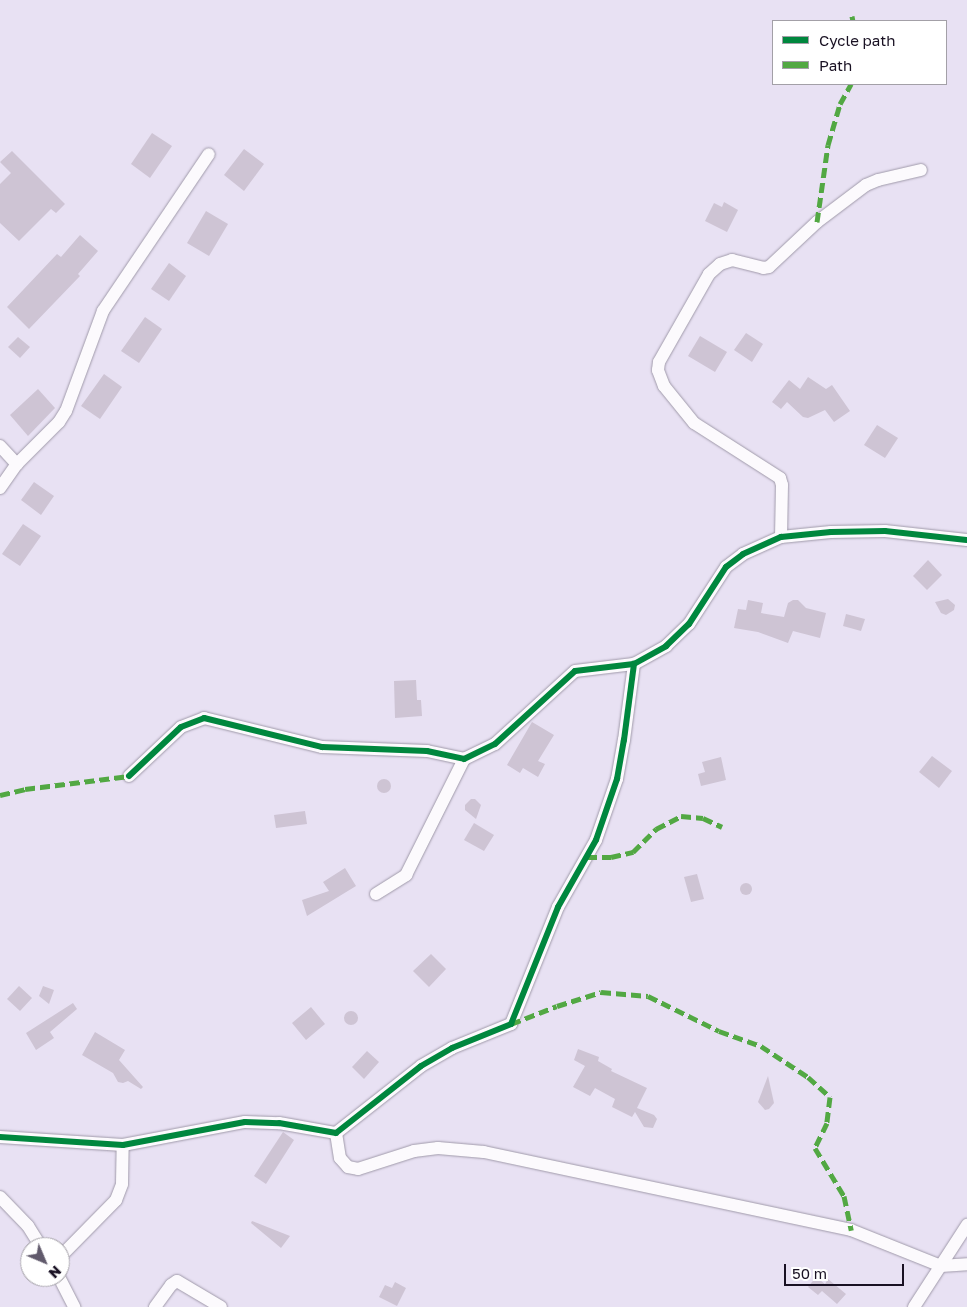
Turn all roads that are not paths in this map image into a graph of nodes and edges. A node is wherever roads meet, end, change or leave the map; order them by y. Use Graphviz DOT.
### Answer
graph roads {
  1 [pos="209,154"];
  2 [pos="921,170"];
  3 [pos="0,446"];
  4 [pos="17,464"];
  5 [pos="0,488"];
  6 [pos="780,537"];
  7 [pos="967,540"];
  8 [pos="634,664"];
  9 [pos="464,760"];
  10 [pos="129,776"];
  11 [pos="376,894"];
  12 [pos="336,1133"];
  13 [pos="0,1137"];
  14 [pos="123,1145"];
  15 [pos="0,1197"];
  16 [pos="967,1225"];
  17 [pos="35,1237"];
  18 [pos="70,1248"];
  19 [pos="967,1264"];
  20 [pos="941,1266"];
  21 [pos="64,1287"];
  22 [pos="74,1307"];
  23 [pos="155,1307"];
  24 [pos="221,1307"];
  25 [pos="914,1307"];
  1 -- 4 [label="street"];
  2 -- 6 [label="street"];
  3 -- 4 [label="street"];
  4 -- 5 [label="street"];
  6 -- 7 [label="street"];
  6 -- 8 [label="street"];
  8 -- 9 [label="street"];
  8 -- 12 [label="street"];
  9 -- 10 [label="street"];
  9 -- 11 [label="street"];
  12 -- 14 [label="street"];
  12 -- 20 [label="street"];
  13 -- 14 [label="street"];
  14 -- 18 [label="street"];
  15 -- 17 [label="street"];
  16 -- 20 [label="street"];
  19 -- 20 [label="street"];
  20 -- 25 [label="street"];
  21 -- 22 [label="street"];
  23 -- 24 [label="street"];
}
